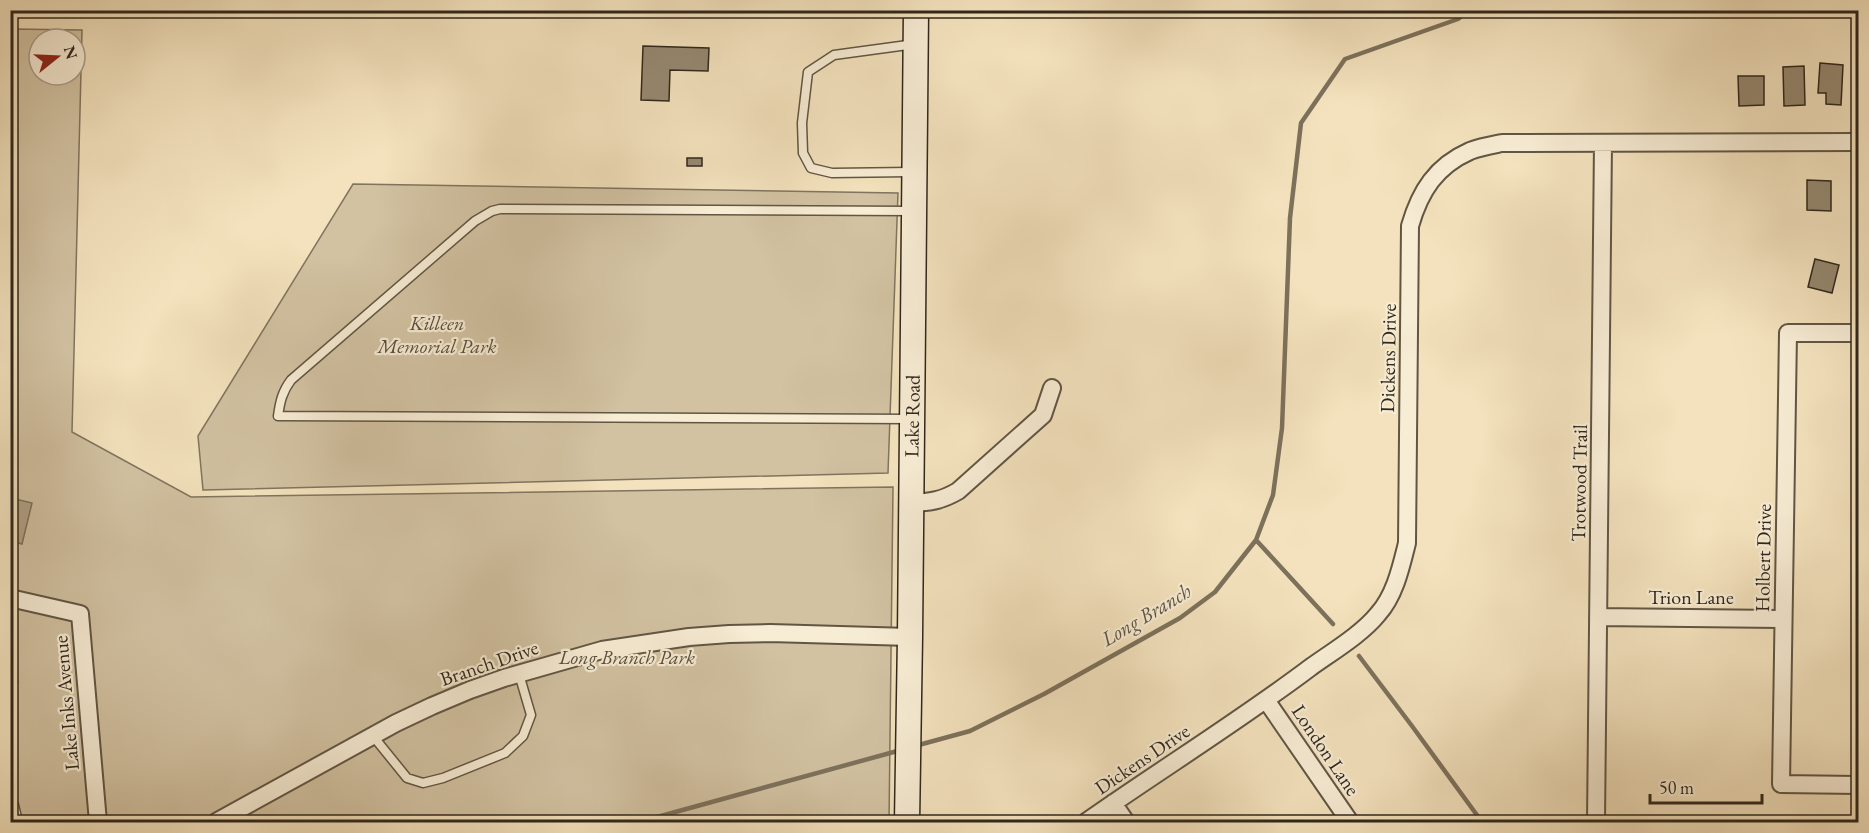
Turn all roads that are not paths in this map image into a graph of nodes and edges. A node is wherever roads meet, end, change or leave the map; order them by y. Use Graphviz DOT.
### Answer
graph roads {
  1 [pos="916,10"];
  2 [pos="915,44"];
  3 [pos="1858,142"];
  4 [pos="1603,144"];
  5 [pos="914,172"];
  6 [pos="915,211"];
  7 [pos="1858,333"];
  8 [pos="1052,388"];
  9 [pos="911,418"];
  10 [pos="911,503"];
  11 [pos="10,598"];
  12 [pos="1598,617"];
  13 [pos="1783,619"];
  14 [pos="910,637"];
  15 [pos="519,674"];
  16 [pos="1266,700"];
  17 [pos="373,736"];
  18 [pos="1858,785"];
  19 [pos="10,801"];
  20 [pos="1113,804"];
  21 [pos="18,822"];
  22 [pos="98,822"];
  23 [pos="216,822"];
  24 [pos="907,822"];
  25 [pos="1086,822"];
  26 [pos="1126,822"];
  27 [pos="1350,822"];
  28 [pos="1596,822"];
  1 -- 2 [label="street, Lake Road"];
  2 -- 5 [label="street, Lake Road"];
  2 -- 5 [label="lane"];
  3 -- 4 [label="street, Dickens Drive"];
  4 -- 12 [label="street, Trotwood Trail"];
  4 -- 16 [label="street, Dickens Drive"];
  5 -- 6 [label="street, Lake Road"];
  6 -- 9 [label="street, Lake Road"];
  6 -- 9 [label="lane"];
  7 -- 13 [label="street, Holbert Drive"];
  8 -- 10 [label="street"];
  9 -- 10 [label="street, Lake Road"];
  10 -- 14 [label="street, Lake Road"];
  11 -- 22 [label="street, Lake Inks Avenue"];
  12 -- 13 [label="street, Trion Lane"];
  12 -- 28 [label="street, Trotwood Trail"];
  13 -- 18 [label="street, Holbert Drive"];
  14 -- 15 [label="street, Branch Drive"];
  14 -- 24 [label="street, Lake Road"];
  15 -- 17 [label="street, Branch Drive"];
  15 -- 17 [label="lane"];
  16 -- 20 [label="street, Dickens Drive"];
  16 -- 27 [label="street, London Lane"];
  17 -- 23 [label="street, Branch Drive"];
  19 -- 21 [label="lane"];
  20 -- 25 [label="street, Dickens Drive"];
  20 -- 26 [label="street"];
}
